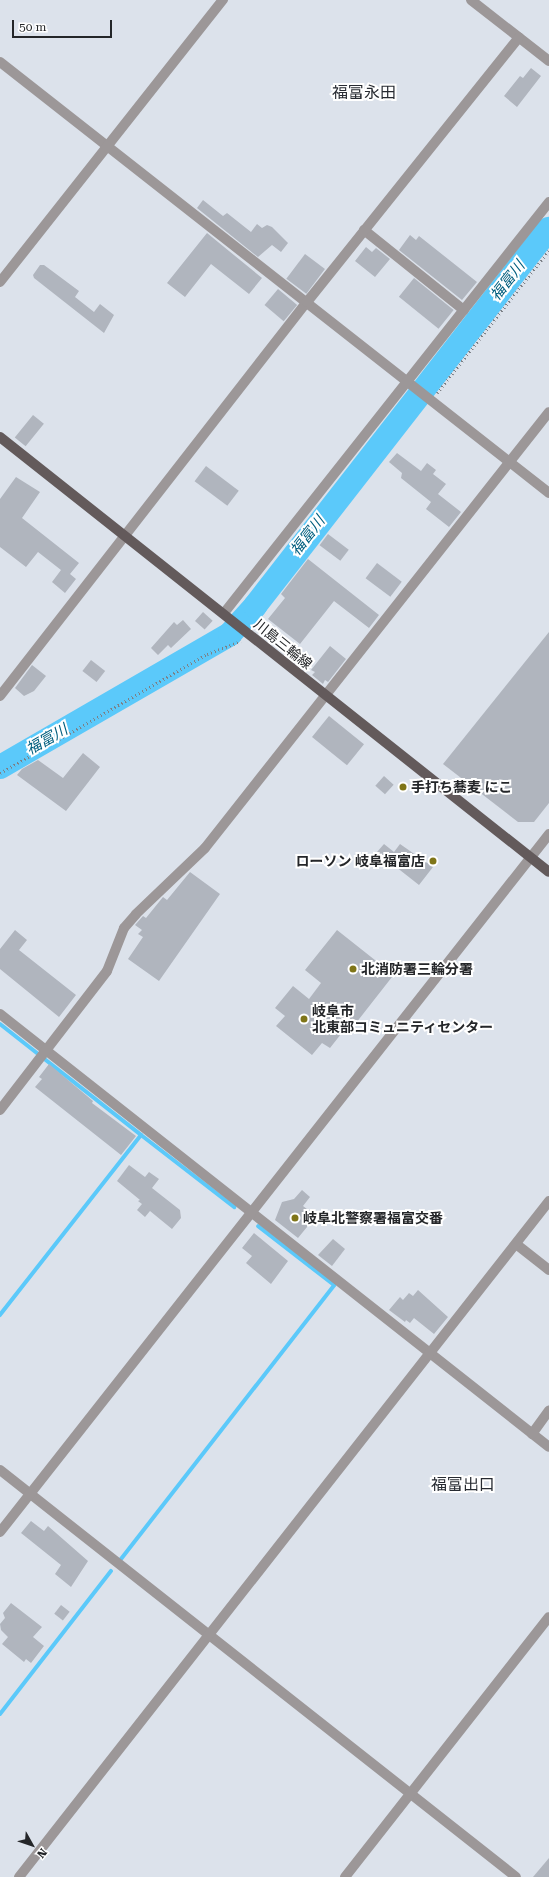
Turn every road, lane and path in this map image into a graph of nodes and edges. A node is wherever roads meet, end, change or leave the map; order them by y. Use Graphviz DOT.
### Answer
graph roads {
  1 [pos="223,0"];
  2 [pos="471,0"];
  3 [pos="518,37"];
  4 [pos="549,61"];
  5 [pos="0,62"];
  6 [pos="108,147"];
  7 [pos="549,202"];
  8 [pos="364,230"];
  9 [pos="549,250"];
  10 [pos="0,282"];
  11 [pos="307,302"];
  12 [pos="464,310"];
  13 [pos="409,382"];
  14 [pos="430,399"];
  15 [pos="549,412"];
  16 [pos="0,436"];
  17 [pos="509,462"];
  18 [pos="549,493"];
  19 [pos="125,536"];
  20 [pos="226,615"];
  21 [pos="249,634"];
  22 [pos="0,696"];
  23 [pos="326,697"];
  24 [pos="0,773"];
  25 [pos="549,834"];
  26 [pos="530,858"];
  27 [pos="549,872"];
  28 [pos="0,1014"];
  29 [pos="44,1054"];
  30 [pos="0,1110"];
  31 [pos="549,1201"];
  32 [pos="251,1212"];
  33 [pos="516,1244"];
  34 [pos="549,1270"];
  35 [pos="429,1352"];
  36 [pos="549,1411"];
  37 [pos="532,1434"];
  38 [pos="549,1447"];
  39 [pos="0,1470"];
  40 [pos="30,1494"];
  41 [pos="0,1532"];
  42 [pos="549,1617"];
  43 [pos="209,1635"];
  44 [pos="411,1794"];
  45 [pos="20,1877"];
  46 [pos="345,1877"];
  47 [pos="516,1877"];
  1 -- 6 [label="street"];
  2 -- 3 [label="street"];
  3 -- 4 [label="street"];
  3 -- 8 [label="street"];
  5 -- 6 [label="street"];
  6 -- 10 [label="street"];
  6 -- 11 [label="street"];
  7 -- 12 [label="street"];
  8 -- 11 [label="street"];
  8 -- 12 [label="street"];
  9 -- 14 [label="path"];
  11 -- 13 [label="street"];
  11 -- 19 [label="street"];
  12 -- 13 [label="street"];
  13 -- 14 [label="street"];
  13 -- 20 [label="street"];
  14 -- 17 [label="street"];
  15 -- 17 [label="street"];
  16 -- 19 [label="main road, 川島三輪線"];
  17 -- 18 [label="street"];
  17 -- 23 [label="street"];
  19 -- 20 [label="main road, 川島三輪線"];
  19 -- 22 [label="street"];
  20 -- 21 [label="main road, 川島三輪線"];
  21 -- 23 [label="main road, 川島三輪線"];
  21 -- 24 [label="path"];
  23 -- 26 [label="main road, 川島三輪線"];
  23 -- 29 [label="street"];
  25 -- 26 [label="street"];
  26 -- 27 [label="main road, 川島三輪線"];
  26 -- 32 [label="street"];
  28 -- 29 [label="street"];
  29 -- 30 [label="street"];
  29 -- 32 [label="street"];
  31 -- 33 [label="street"];
  32 -- 35 [label="street"];
  32 -- 40 [label="street"];
  33 -- 34 [label="street"];
  33 -- 35 [label="street"];
  35 -- 37 [label="street"];
  35 -- 43 [label="street"];
  36 -- 37 [label="street"];
  37 -- 38 [label="street"];
  39 -- 40 [label="street"];
  40 -- 41 [label="street"];
  40 -- 43 [label="street"];
  42 -- 44 [label="street"];
  43 -- 44 [label="street"];
  43 -- 45 [label="street"];
  44 -- 46 [label="street"];
  44 -- 47 [label="street"];
}
